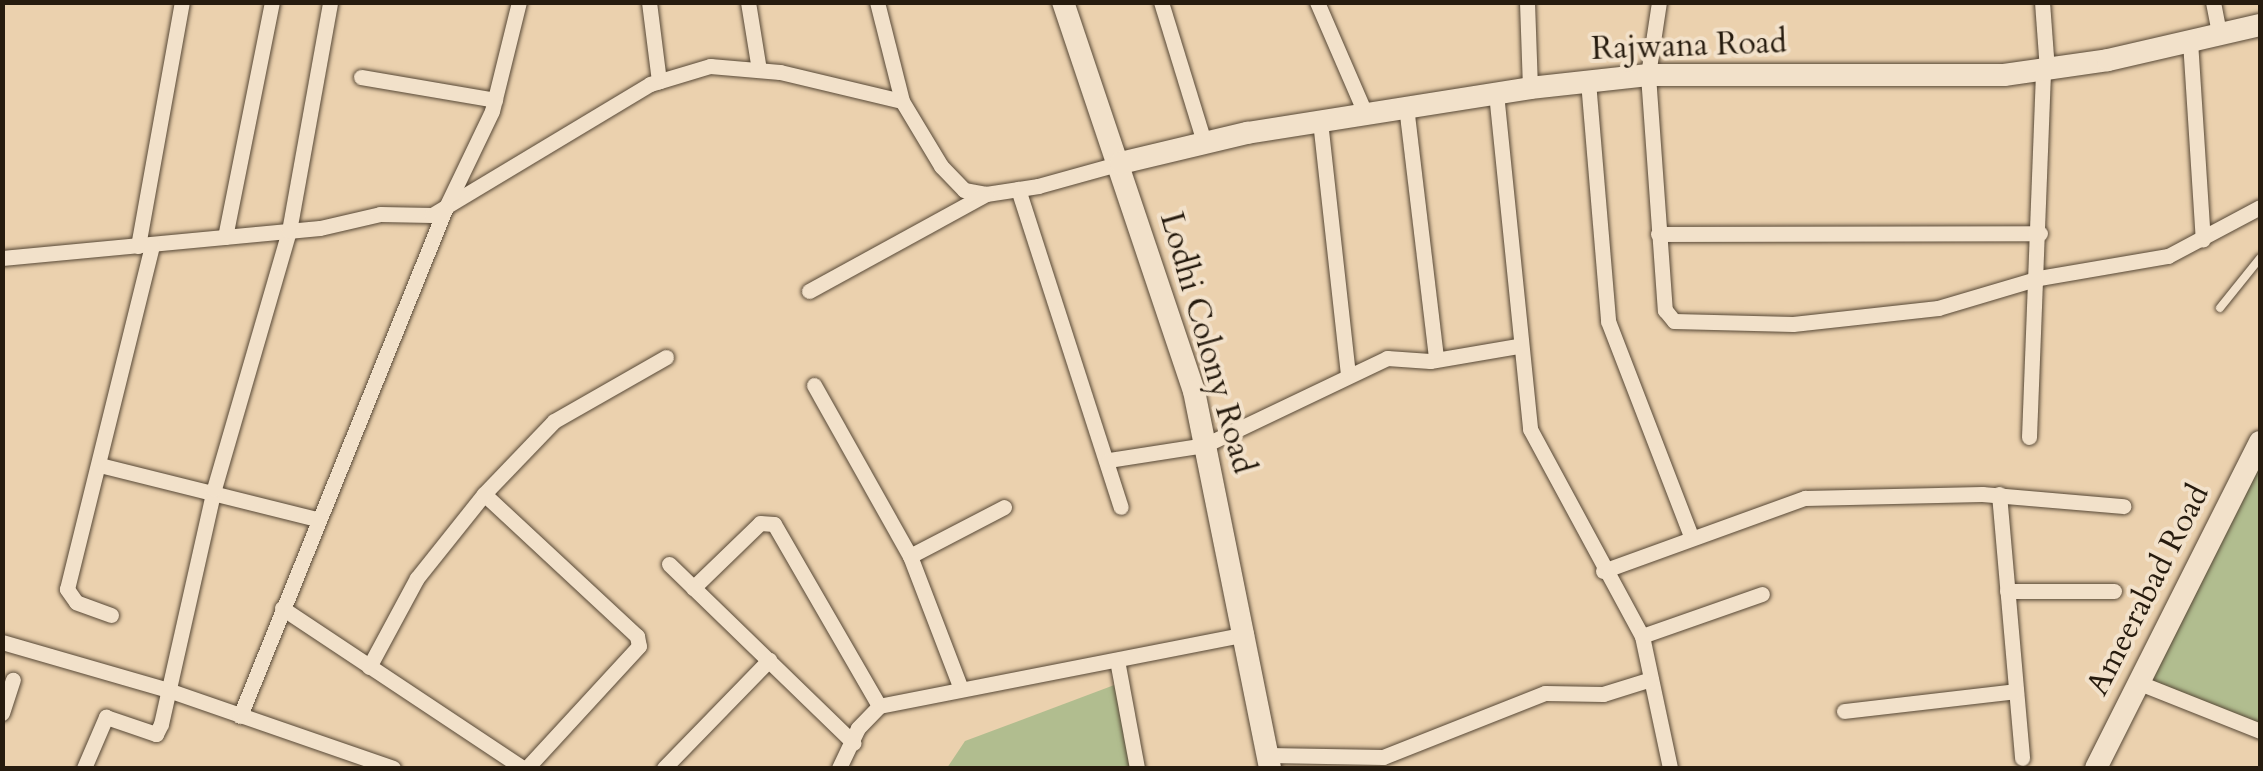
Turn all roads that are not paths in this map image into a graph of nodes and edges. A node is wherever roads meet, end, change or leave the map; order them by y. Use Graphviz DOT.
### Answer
graph roads {
  1 [pos="182,2"];
  2 [pos="272,2"];
  3 [pos="330,2"];
  4 [pos="519,2"];
  5 [pos="648,2"];
  6 [pos="748,2"];
  7 [pos="877,2"];
  8 [pos="1063,2"];
  9 [pos="1161,2"];
  10 [pos="1317,2"];
  11 [pos="1526,2"];
  12 [pos="1659,2"];
  13 [pos="2042,2"];
  14 [pos="2213,2"];
  15 [pos="2260,24"];
  16 [pos="2218,34"];
  17 [pos="2190,41"];
  18 [pos="759,70"];
  19 [pos="2045,71"];
  20 [pos="1648,75"];
  21 [pos="361,77"];
  22 [pos="659,82"];
  23 [pos="1588,82"];
  24 [pos="1530,88"];
  25 [pos="1496,92"];
  26 [pos="495,100"];
  27 [pos="902,102"];
  28 [pos="1406,106"];
  29 [pos="1364,113"];
  30 [pos="1320,121"];
  31 [pos="1204,142"];
  32 [pos="1121,163"];
  33 [pos="1018,189"];
  34 [pos="986,194"];
  35 [pos="446,207"];
  36 [pos="2260,207"];
  37 [pos="290,231"];
  38 [pos="2040,233"];
  39 [pos="1658,234"];
  40 [pos="225,237"];
  41 [pos="2202,240"];
  42 [pos="145,245"];
  43 [pos="2,258"];
  44 [pos="2260,258"];
  45 [pos="2039,278"];
  46 [pos="809,291"];
  47 [pos="2220,308"];
  48 [pos="1518,346"];
  49 [pos="666,357"];
  50 [pos="1436,359"];
  51 [pos="1348,375"];
  52 [pos="814,384"];
  53 [pos="2029,437"];
  54 [pos="2260,442"];
  55 [pos="1206,445"];
  56 [pos="1110,460"];
  57 [pos="100,464"];
  58 [pos="214,489"];
  59 [pos="484,494"];
  60 [pos="1999,494"];
  61 [pos="2123,506"];
  62 [pos="1004,507"];
  63 [pos="1122,507"];
  64 [pos="317,519"];
  65 [pos="1691,536"];
  66 [pos="910,556"];
  67 [pos="669,564"];
  68 [pos="1603,571"];
  69 [pos="693,588"];
  70 [pos="2008,591"];
  71 [pos="2114,591"];
  72 [pos="1762,594"];
  73 [pos="282,608"];
  74 [pos="111,614"];
  75 [pos="1246,634"];
  76 [pos="1642,636"];
  77 [pos="2,642"];
  78 [pos="769,660"];
  79 [pos="1117,660"];
  80 [pos="369,667"];
  81 [pos="1651,679"];
  82 [pos="13,680"];
  83 [pos="2137,682"];
  84 [pos="961,689"];
  85 [pos="168,690"];
  86 [pos="2016,691"];
  87 [pos="879,706"];
  88 [pos="1844,710"];
  89 [pos="2,712"];
  90 [pos="240,716"];
  91 [pos="2260,732"];
  92 [pos="854,743"];
  93 [pos="2022,758"];
  94 [pos="1269,762"];
  95 [pos="84,768"];
  96 [pos="392,768"];
  97 [pos="525,768"];
  98 [pos="664,768"];
  99 [pos="839,768"];
  100 [pos="1138,768"];
  101 [pos="1670,768"];
  102 [pos="2096,768"];
  1 -- 42 [label="street"];
  2 -- 40 [label="street"];
  3 -- 37 [label="street"];
  4 -- 26 [label="street"];
  5 -- 22 [label="street"];
  6 -- 18 [label="street"];
  7 -- 27 [label="street"];
  8 -- 32 [label="street, Lodhi Colony Road"];
  9 -- 31 [label="street"];
  10 -- 29 [label="street"];
  11 -- 24 [label="street"];
  12 -- 20 [label="street"];
  13 -- 19 [label="street"];
  14 -- 16 [label="street"];
  15 -- 16 [label="street, Rajwana Road"];
  16 -- 17 [label="street, Rajwana Road"];
  17 -- 19 [label="street, Rajwana Road"];
  17 -- 41 [label="street"];
  18 -- 22 [label="street"];
  18 -- 27 [label="street"];
  19 -- 20 [label="street, Rajwana Road"];
  19 -- 38 [label="street"];
  20 -- 23 [label="street, Rajwana Road"];
  20 -- 39 [label="street"];
  21 -- 26 [label="street"];
  22 -- 35 [label="street"];
  23 -- 24 [label="street, Rajwana Road"];
  23 -- 65 [label="street"];
  24 -- 25 [label="street, Rajwana Road"];
  25 -- 28 [label="street, Rajwana Road"];
  25 -- 48 [label="street"];
  26 -- 35 [label="street"];
  27 -- 34 [label="street"];
  28 -- 29 [label="street, Rajwana Road"];
  28 -- 50 [label="street"];
  29 -- 30 [label="street, Rajwana Road"];
  30 -- 31 [label="street, Rajwana Road"];
  30 -- 51 [label="street"];
  31 -- 32 [label="street, Rajwana Road"];
  32 -- 33 [label="street"];
  32 -- 55 [label="street, Lodhi Colony Road"];
  33 -- 34 [label="street"];
  33 -- 56 [label="street"];
  34 -- 46 [label="street"];
  35 -- 37 [label="street"];
  35 -- 64 [label="street"];
  36 -- 41 [label="street"];
  37 -- 40 [label="street"];
  37 -- 58 [label="street"];
  38 -- 39 [label="street"];
  38 -- 45 [label="street"];
  39 -- 45 [label="street"];
  40 -- 42 [label="street"];
  41 -- 45 [label="street"];
  42 -- 43 [label="street"];
  42 -- 57 [label="street"];
  44 -- 47 [label="lane"];
  45 -- 53 [label="street"];
  48 -- 50 [label="street"];
  48 -- 68 [label="street"];
  49 -- 59 [label="street"];
  50 -- 51 [label="street"];
  51 -- 55 [label="street"];
  52 -- 66 [label="street"];
  54 -- 83 [label="street, Ameerabad Road"];
  55 -- 56 [label="street"];
  55 -- 75 [label="street, Lodhi Colony Road"];
  56 -- 63 [label="street"];
  57 -- 58 [label="street"];
  57 -- 74 [label="street"];
  58 -- 64 [label="street"];
  58 -- 85 [label="street"];
  59 -- 80 [label="street"];
  59 -- 97 [label="street"];
  60 -- 61 [label="street"];
  60 -- 65 [label="street"];
  60 -- 70 [label="street"];
  62 -- 66 [label="street"];
  64 -- 73 [label="street"];
  65 -- 68 [label="street"];
  66 -- 84 [label="street"];
  67 -- 69 [label="street"];
  68 -- 76 [label="street"];
  69 -- 78 [label="street"];
  69 -- 87 [label="street"];
  70 -- 71 [label="street"];
  70 -- 86 [label="street"];
  72 -- 76 [label="street"];
  73 -- 80 [label="street"];
  73 -- 90 [label="street"];
  75 -- 79 [label="street"];
  75 -- 94 [label="street, Lodhi Colony Road"];
  76 -- 81 [label="street"];
  77 -- 85 [label="street"];
  78 -- 92 [label="street"];
  78 -- 98 [label="street"];
  79 -- 84 [label="street"];
  79 -- 100 [label="street"];
  80 -- 97 [label="street"];
  81 -- 94 [label="street"];
  81 -- 101 [label="street"];
  82 -- 89 [label="street"];
  83 -- 91 [label="street"];
  83 -- 102 [label="street, Ameerabad Road"];
  84 -- 87 [label="street"];
  85 -- 90 [label="street"];
  85 -- 95 [label="street"];
  86 -- 88 [label="street"];
  86 -- 93 [label="street"];
  87 -- 92 [label="street"];
  90 -- 96 [label="street"];
  92 -- 99 [label="street"];
}
